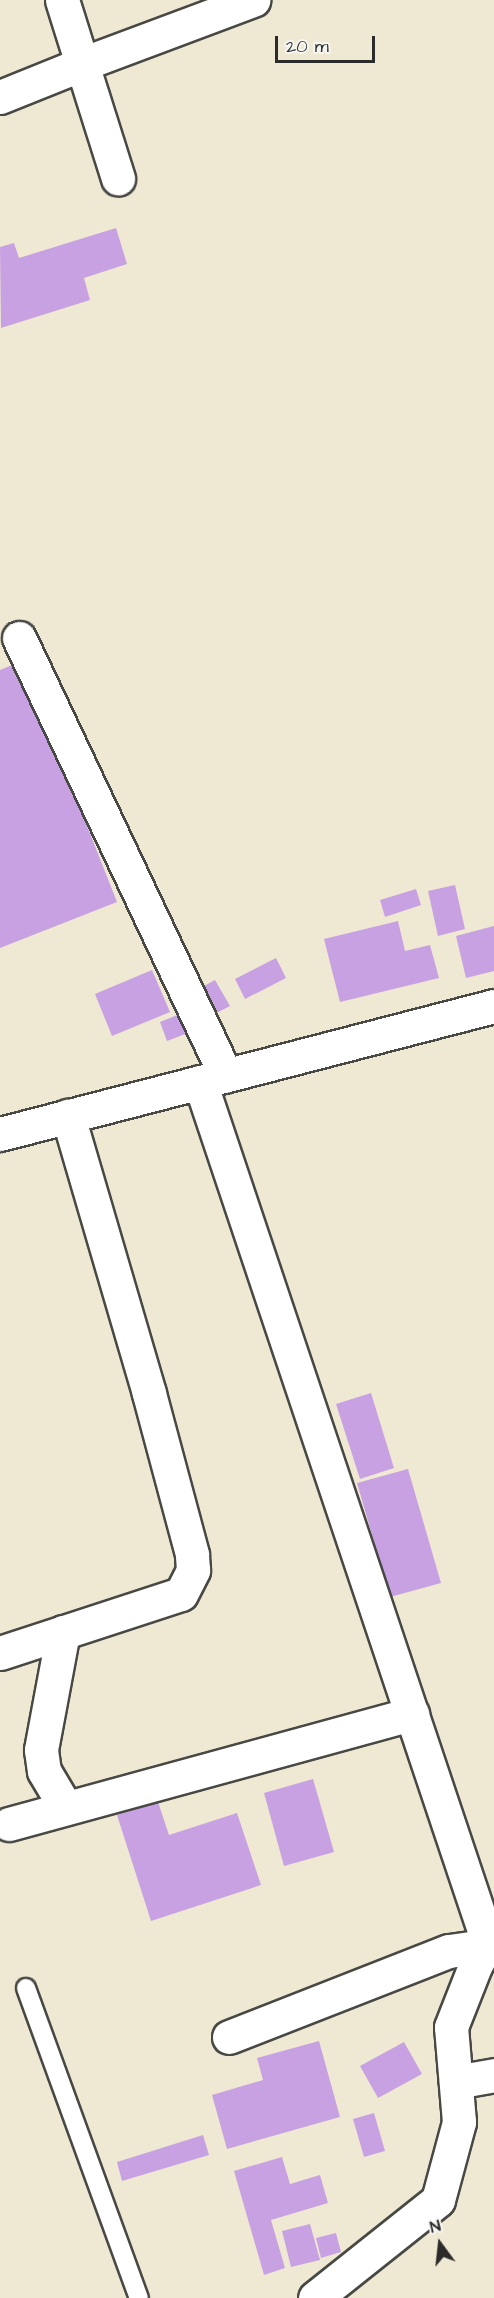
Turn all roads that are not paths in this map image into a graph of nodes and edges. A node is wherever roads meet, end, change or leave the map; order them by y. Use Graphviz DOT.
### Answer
graph roads {
  1 [pos="62,0"];
  2 [pos="252,0"];
  3 [pos="81,64"];
  4 [pos="0,97"];
  5 [pos="118,178"];
  6 [pos="20,638"];
  7 [pos="494,1006"];
  8 [pos="213,1078"];
  9 [pos="68,1116"];
  10 [pos="0,1134"];
  11 [pos="63,1632"];
  12 [pos="0,1653"];
  13 [pos="412,1714"];
  14 [pos="66,1808"];
  15 [pos="9,1824"];
  16 [pos="489,1940"];
  17 [pos="27,1988"];
  18 [pos="229,2037"];
  19 [pos="494,2075"];
  20 [pos="456,2082"];
  21 [pos="330,2293"];
  22 [pos="139,2298"];
  1 -- 3 [label="street"];
  2 -- 3 [label="street"];
  3 -- 4 [label="street"];
  3 -- 5 [label="street"];
  6 -- 8 [label="street"];
  7 -- 8 [label="street"];
  8 -- 9 [label="street"];
  8 -- 13 [label="street"];
  9 -- 10 [label="street"];
  9 -- 11 [label="street"];
  11 -- 12 [label="street"];
  11 -- 14 [label="street"];
  13 -- 14 [label="street"];
  13 -- 16 [label="street"];
  14 -- 15 [label="street"];
  16 -- 18 [label="street"];
  16 -- 20 [label="street"];
  17 -- 22 [label="lane"];
  19 -- 20 [label="street"];
  20 -- 21 [label="street"];
}
